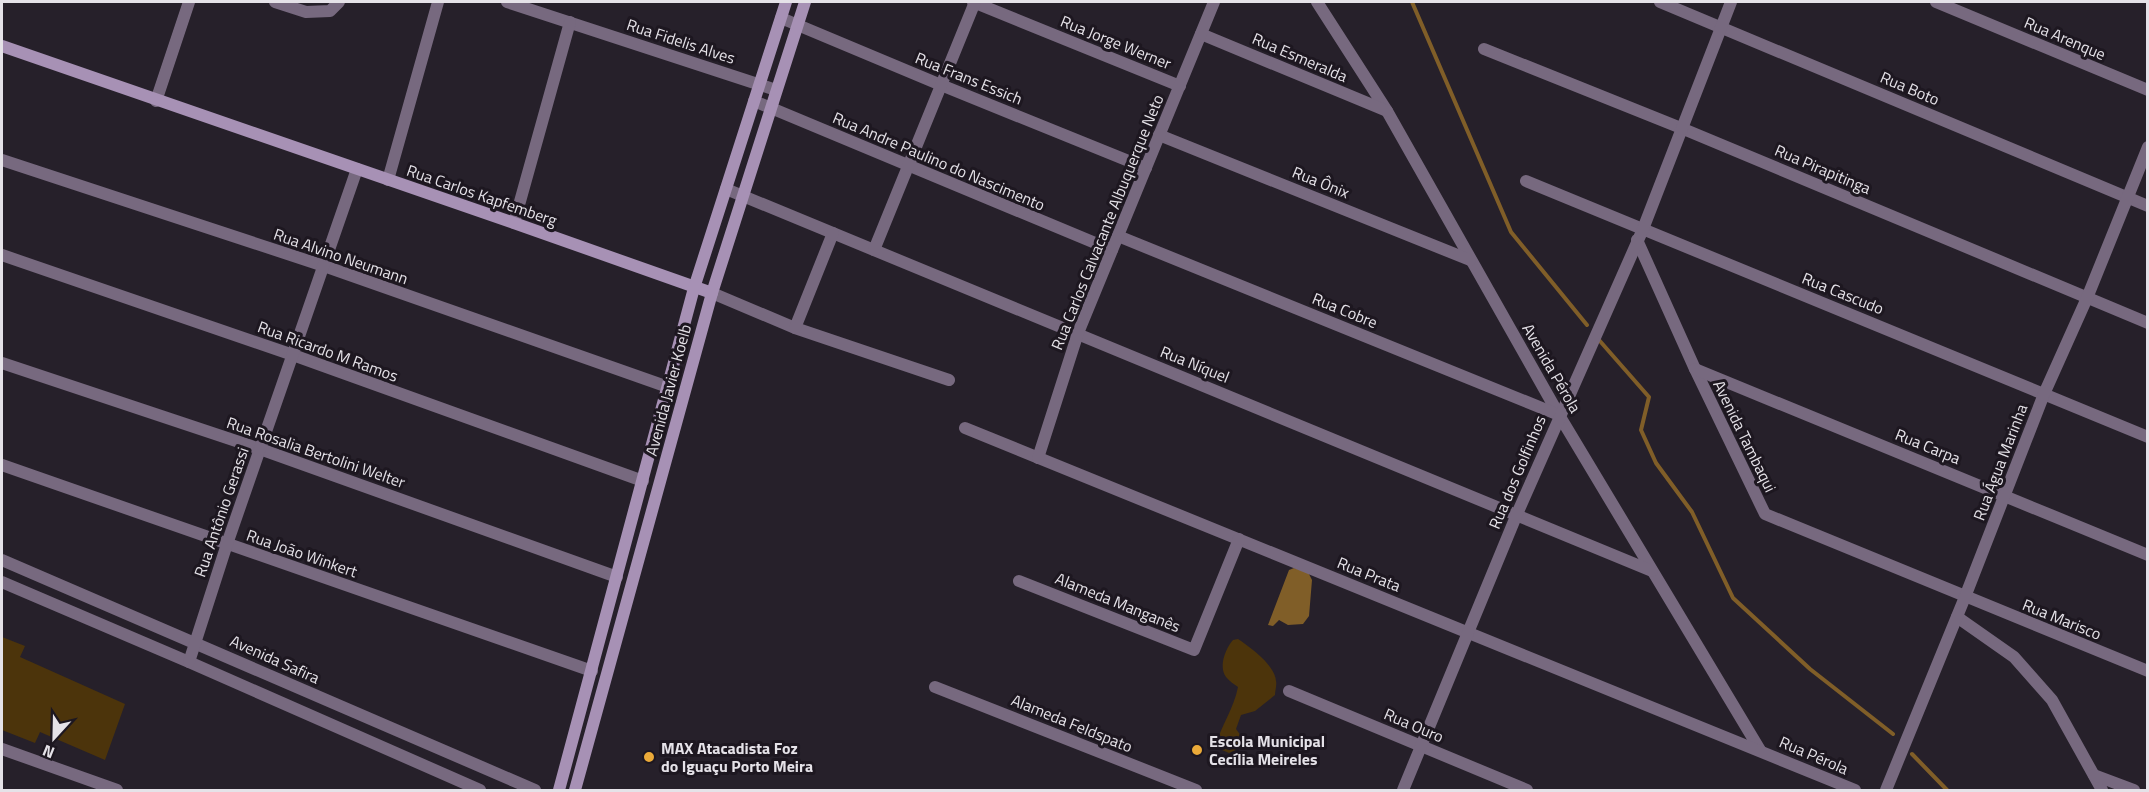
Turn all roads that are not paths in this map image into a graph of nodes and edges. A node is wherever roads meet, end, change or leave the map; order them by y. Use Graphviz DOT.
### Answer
graph roads {
  1 [pos="189,2"];
  2 [pos="275,2"];
  3 [pos="339,2"];
  4 [pos="438,2"];
  5 [pos="507,2"];
  6 [pos="786,2"];
  7 [pos="805,2"];
  8 [pos="974,2"];
  9 [pos="1317,2"];
  10 [pos="1660,2"];
  11 [pos="1731,2"];
  12 [pos="1936,2"];
  13 [pos="1209,3"];
  14 [pos="781,18"];
  15 [pos="570,21"];
  16 [pos="798,24"];
  17 [pos="1721,26"];
  18 [pos="1201,34"];
  19 [pos="2,46"];
  20 [pos="1484,49"];
  21 [pos="759,85"];
  22 [pos="941,85"];
  23 [pos="1180,86"];
  24 [pos="776,90"];
  25 [pos="2148,90"];
  26 [pos="156,101"];
  27 [pos="754,101"];
  28 [pos="771,108"];
  29 [pos="1387,111"];
  30 [pos="1681,128"];
  31 [pos="1159,135"];
  32 [pos="2148,147"];
  33 [pos="2,160"];
  34 [pos="909,165"];
  35 [pos="1146,168"];
  36 [pos="357,169"];
  37 [pos="388,180"];
  38 [pos="1526,181"];
  39 [pos="726,189"];
  40 [pos="743,195"];
  41 [pos="2127,197"];
  42 [pos="2148,206"];
  43 [pos="514,223"];
  44 [pos="833,233"];
  45 [pos="1640,234"];
  46 [pos="1118,236"];
  47 [pos="874,250"];
  48 [pos="1112,250"];
  49 [pos="2,255"];
  50 [pos="1470,260"];
  51 [pos="324,266"];
  52 [pos="694,288"];
  53 [pos="712,293"];
  54 [pos="2087,298"];
  55 [pos="2148,323"];
  56 [pos="795,328"];
  57 [pos="1078,333"];
  58 [pos="293,355"];
  59 [pos="2,363"];
  60 [pos="1695,369"];
  61 [pos="949,380"];
  62 [pos="668,387"];
  63 [pos="2044,394"];
  64 [pos="1559,415"];
  65 [pos="965,428"];
  66 [pos="2148,437"];
  67 [pos="260,449"];
  68 [pos="1038,458"];
  69 [pos="2,465"];
  70 [pos="643,481"];
  71 [pos="2005,495"];
  72 [pos="1516,514"];
  73 [pos="1239,539"];
  74 [pos="227,544"];
  75 [pos="2148,555"];
  76 [pos="2,560"];
  77 [pos="1652,571"];
  78 [pos="617,577"];
  79 [pos="1019,581"];
  80 [pos="2,582"];
  81 [pos="1965,597"];
  82 [pos="1957,617"];
  83 [pos="1468,632"];
  84 [pos="195,643"];
  85 [pos="189,662"];
  86 [pos="592,671"];
  87 [pos="2148,671"];
  88 [pos="935,687"];
  89 [pos="1289,691"];
  90 [pos="1422,746"];
  91 [pos="2,749"];
  92 [pos="1760,750"];
  93 [pos="2094,775"];
  94 [pos="117,790"];
  95 [pos="480,790"];
  96 [pos="535,790"];
  97 [pos="558,790"];
  98 [pos="575,790"];
  99 [pos="1196,790"];
  100 [pos="1403,790"];
  101 [pos="1527,790"];
  102 [pos="1855,790"];
  103 [pos="1886,790"];
  104 [pos="2102,790"];
  105 [pos="2134,790"];
  1 -- 26 [label="street"];
  2 -- 3 [label="street"];
  4 -- 37 [label="street"];
  5 -- 15 [label="street, Rua Fidelis Alves"];
  6 -- 14 [label="street, Avenida Javier Koelb"];
  7 -- 16 [label="street, Avenida Javier Koelb"];
  8 -- 22 [label="street"];
  8 -- 23 [label="street, Rua Jorge Werner"];
  9 -- 29 [label="street, Avenida Pérola"];
  10 -- 17 [label="street, Rua Boto"];
  11 -- 17 [label="street, Rua dos Golfinhos"];
  12 -- 25 [label="street, Rua Arenque"];
  13 -- 18 [label="street, Rua Carlos Calvacante Albuquerque Neto"];
  14 -- 16 [label="street, Rua Frans Essich"];
  14 -- 21 [label="street, Avenida Javier Koelb"];
  15 -- 21 [label="street, Rua Fidelis Alves"];
  15 -- 43 [label="street"];
  16 -- 22 [label="street, Rua Frans Essich"];
  16 -- 24 [label="street, Avenida Javier Koelb"];
  17 -- 30 [label="street, Rua dos Golfinhos"];
  17 -- 41 [label="street, Rua Boto"];
  18 -- 23 [label="street, Rua Carlos Calvacante Albuquerque Neto"];
  18 -- 29 [label="street, Rua Esmeralda"];
  19 -- 26 [label="street, Rua Carlos Kapfemberg"];
  20 -- 30 [label="street, Rua Pirapitinga"];
  21 -- 24 [label="street, Rua Fidelis Alves"];
  21 -- 27 [label="street, Avenida Javier Koelb"];
  22 -- 34 [label="street"];
  22 -- 35 [label="street, Rua Frans Essich"];
  23 -- 31 [label="street, Rua Carlos Calvacante Albuquerque Neto"];
  24 -- 28 [label="street, Avenida Javier Koelb"];
  26 -- 36 [label="street, Rua Carlos Kapfemberg"];
  27 -- 28 [label="street, Rua Andre Paulino do Nascimento"];
  27 -- 39 [label="street, Avenida Javier Koelb"];
  28 -- 34 [label="street, Rua Andre Paulino do Nascimento"];
  28 -- 40 [label="street, Avenida Javier Koelb"];
  29 -- 50 [label="street, Avenida Pérola"];
  30 -- 45 [label="street, Rua dos Golfinhos"];
  30 -- 54 [label="street, Rua Pirapitinga"];
  31 -- 35 [label="street, Rua Carlos Calvacante Albuquerque Neto"];
  31 -- 50 [label="street, Rua Ônix"];
  32 -- 41 [label="street, Rua Água Marinha"];
  33 -- 51 [label="street, Rua Alvino Neumann"];
  34 -- 47 [label="street"];
  34 -- 48 [label="street, Rua Andre Paulino do Nascimento"];
  35 -- 46 [label="street, Rua Carlos Calvacante Albuquerque Neto"];
  36 -- 37 [label="street, Rua Carlos Kapfemberg"];
  36 -- 51 [label="street, Rua Antônio Gerassi"];
  37 -- 43 [label="street, Rua Carlos Kapfemberg"];
  38 -- 45 [label="street, Rua Cascudo"];
  39 -- 40 [label="street, Rua Níquel"];
  39 -- 52 [label="street, Avenida Javier Koelb"];
  40 -- 44 [label="street, Rua Níquel"];
  40 -- 53 [label="street, Avenida Javier Koelb"];
  41 -- 42 [label="street, Rua Boto"];
  41 -- 54 [label="street, Rua Água Marinha"];
  43 -- 52 [label="street, Rua Carlos Kapfemberg"];
  44 -- 47 [label="street, Rua Níquel"];
  44 -- 56 [label="street"];
  45 -- 60 [label="street, Avenida Tambaqui"];
  45 -- 63 [label="street, Rua Cascudo"];
  45 -- 64 [label="street, Rua dos Golfinhos"];
  46 -- 48 [label="street, Rua Carlos Calvacante Albuquerque Neto"];
  46 -- 64 [label="street, Rua Cobre"];
  47 -- 57 [label="street, Rua Níquel"];
  48 -- 57 [label="street, Rua Carlos Calvacante Albuquerque Neto"];
  49 -- 58 [label="street, Rua Ricardo M Ramos"];
  50 -- 64 [label="street, Avenida Pérola"];
  51 -- 58 [label="street, Rua Antônio Gerassi"];
  51 -- 62 [label="street, Rua Alvino Neumann"];
  52 -- 53 [label="street, Rua Carlos Kapfemberg"];
  52 -- 62 [label="street, Avenida Javier Koelb"];
  53 -- 56 [label="street, Rua Carlos Kapfemberg"];
  53 -- 98 [label="street, Avenida Javier Koelb"];
  54 -- 55 [label="street, Rua Pirapitinga"];
  54 -- 63 [label="street, Rua Água Marinha"];
  56 -- 61 [label="street, Rua Carlos Kapfemberg"];
  57 -- 68 [label="street, Rua Carlos Calvacante Albuquerque Neto"];
  57 -- 72 [label="street, Rua Níquel"];
  58 -- 67 [label="street, Rua Antônio Gerassi"];
  58 -- 70 [label="street, Rua Ricardo M Ramos"];
  59 -- 67 [label="street, Rua Rosalia Bertolini Welter"];
  60 -- 71 [label="street, Rua Carpa"];
  60 -- 81 [label="street, Avenida Tambaqui"];
  62 -- 70 [label="street, Avenida Javier Koelb"];
  63 -- 66 [label="street, Rua Cascudo"];
  63 -- 71 [label="street, Rua Água Marinha"];
  64 -- 72 [label="street, Rua dos Golfinhos"];
  64 -- 77 [label="street, Avenida Pérola"];
  65 -- 68 [label="street, Rua Prata"];
  67 -- 74 [label="street, Rua Antônio Gerassi"];
  67 -- 78 [label="street, Rua Rosalia Bertolini Welter"];
  68 -- 73 [label="street, Rua Prata"];
  69 -- 74 [label="street, Rua João Winkert"];
  70 -- 78 [label="street, Avenida Javier Koelb"];
  71 -- 75 [label="street, Rua Carpa"];
  71 -- 81 [label="street, Rua Água Marinha"];
  72 -- 77 [label="street, Rua Níquel"];
  72 -- 83 [label="street, Rua dos Golfinhos"];
  73 -- 79 [label="street, Alameda Manganês"];
  73 -- 83 [label="street, Rua Prata"];
  74 -- 84 [label="street, Rua Antônio Gerassi"];
  74 -- 86 [label="street, Rua João Winkert"];
  76 -- 84 [label="street, Avenida Safira"];
  77 -- 92 [label="street, Avenida Pérola"];
  78 -- 86 [label="street, Avenida Javier Koelb"];
  80 -- 85 [label="street"];
  81 -- 82 [label="street, Rua Água Marinha"];
  81 -- 87 [label="street, Rua Marisco"];
  82 -- 93 [label="street"];
  82 -- 103 [label="street, Rua Água Marinha"];
  83 -- 90 [label="street, Rua dos Golfinhos"];
  83 -- 92 [label="street, Rua Prata"];
  84 -- 85 [label="street, Rua Antônio Gerassi"];
  84 -- 96 [label="street, Avenida Safira"];
  85 -- 95 [label="street"];
  86 -- 97 [label="street, Avenida Javier Koelb"];
  88 -- 99 [label="street, Alameda Feldspato"];
  89 -- 90 [label="street, Rua Ouro"];
  90 -- 100 [label="street, Rua dos Golfinhos"];
  90 -- 101 [label="street, Rua Ouro"];
  91 -- 94 [label="street"];
  92 -- 102 [label="street, Rua Pérola"];
  93 -- 104 [label="street"];
  93 -- 105 [label="street"];
}
